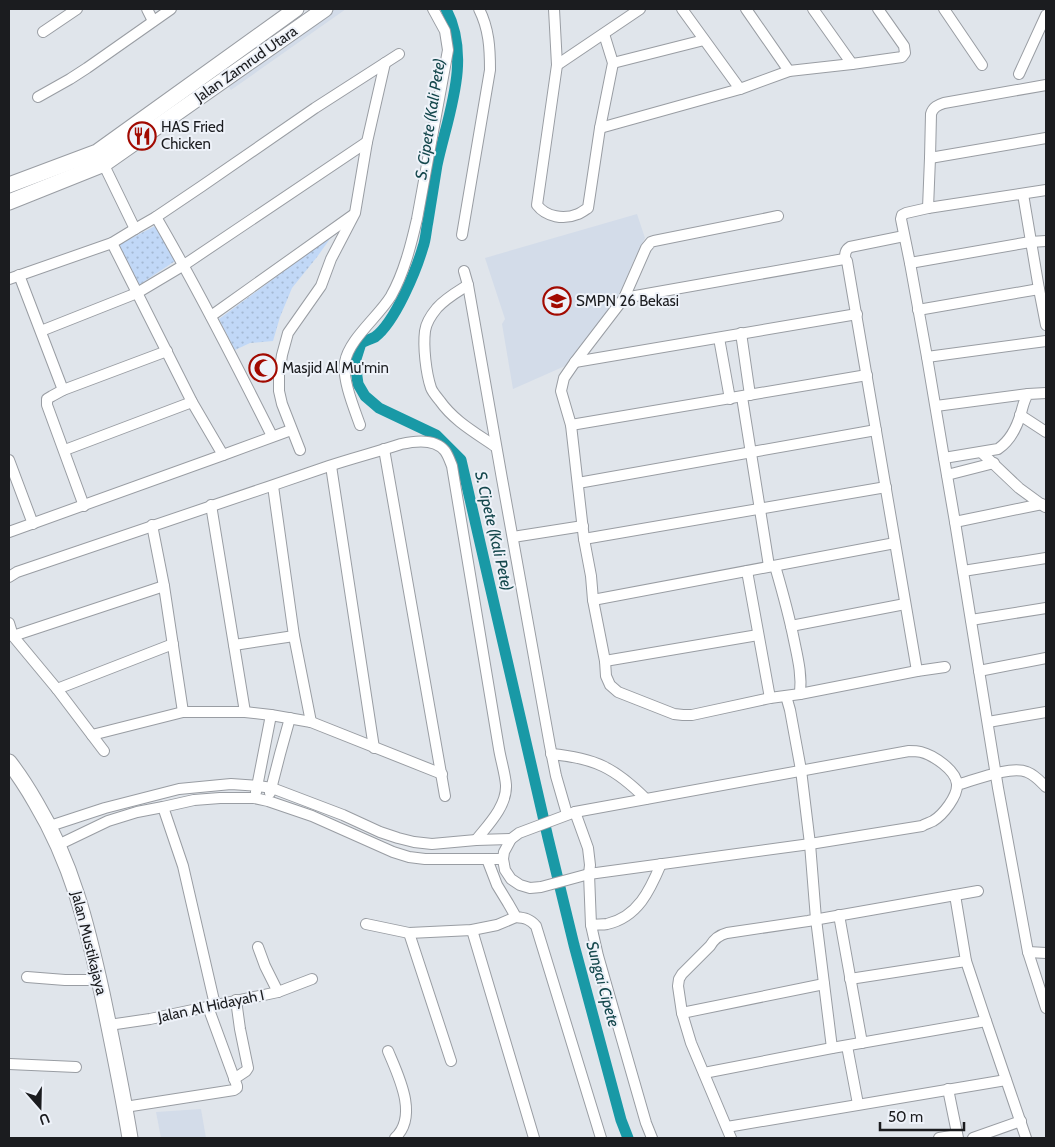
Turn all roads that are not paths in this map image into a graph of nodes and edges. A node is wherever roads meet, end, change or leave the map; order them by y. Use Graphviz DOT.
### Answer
graph roads {
  1 [pos="77,9"];
  2 [pos="147,9"];
  3 [pos="171,9"];
  4 [pos="296,9"];
  5 [pos="325,9"];
  6 [pos="433,9"];
  7 [pos="479,9"];
  8 [pos="554,9"];
  9 [pos="640,9"];
  10 [pos="682,9"];
  11 [pos="746,9"];
  12 [pos="813,9"];
  13 [pos="878,9"];
  14 [pos="944,9"];
  15 [pos="1046,15"];
  16 [pos="154,21"];
  17 [pos="43,32"];
  18 [pos="604,34"];
  19 [pos="1042,36"];
  20 [pos="704,40"];
  21 [pos="399,54"];
  22 [pos="385,63"];
  23 [pos="613,63"];
  24 [pos="852,64"];
  25 [pos="558,65"];
  26 [pos="982,65"];
  27 [pos="789,71"];
  28 [pos="1019,74"];
  29 [pos="1046,85"];
  30 [pos="740,89"];
  31 [pos="38,97"];
  32 [pos="600,128"];
  33 [pos="1046,138"];
  34 [pos="367,142"];
  35 [pos="100,158"];
  36 [pos="930,158"];
  37 [pos="9,185"];
  38 [pos="1046,190"];
  39 [pos="1023,194"];
  40 [pos="9,202"];
  41 [pos="928,208"];
  42 [pos="355,213"];
  43 [pos="778,216"];
  44 [pos="156,217"];
  45 [pos="135,228"];
  46 [pos="462,235"];
  47 [pos="904,236"];
  48 [pos="1046,241"];
  49 [pos="1030,242"];
  50 [pos="112,243"];
  51 [pos="846,259"];
  52 [pos="910,262"];
  53 [pos="184,265"];
  54 [pos="464,271"];
  55 [pos="19,275"];
  56 [pos="9,279"];
  57 [pos="468,285"];
  58 [pos="1038,289"];
  59 [pos="137,293"];
  60 [pos="624,298"];
  61 [pos="918,310"];
  62 [pos="857,314"];
  63 [pos="211,316"];
  64 [pos="1046,325"];
  65 [pos="41,331"];
  66 [pos="741,333"];
  67 [pos="719,338"];
  68 [pos="1046,341"];
  69 [pos="167,351"];
  70 [pos="927,357"];
  71 [pos="575,362"];
  72 [pos="867,375"];
  73 [pos="63,390"];
  74 [pos="1046,393"];
  75 [pos="1028,394"];
  76 [pos="746,396"];
  77 [pos="730,398"];
  78 [pos="192,402"];
  79 [pos="936,406"];
  80 [pos="1020,415"];
  81 [pos="360,425"];
  82 [pos="571,425"];
  83 [pos="291,430"];
  84 [pos="876,430"];
  85 [pos="1046,432"];
  86 [pos="272,436"];
  87 [pos="496,447"];
  88 [pos="384,449"];
  89 [pos="65,450"];
  90 [pos="300,450"];
  91 [pos="751,452"];
  92 [pos="981,452"];
  93 [pos="223,455"];
  94 [pos="944,458"];
  95 [pos="9,460"];
  96 [pos="994,463"];
  97 [pos="331,466"];
  98 [pos="947,475"];
  99 [pos="578,483"];
  100 [pos="273,486"];
  101 [pos="886,487"];
  102 [pos="211,505"];
  103 [pos="84,506"];
  104 [pos="1044,506"];
  105 [pos="760,509"];
  106 [pos="956,522"];
  107 [pos="33,524"];
  108 [pos="152,525"];
  109 [pos="583,526"];
  110 [pos="9,532"];
  111 [pos="513,538"];
  112 [pos="584,539"];
  113 [pos="895,543"];
  114 [pos="1046,558"];
  115 [pos="772,566"];
  116 [pos="747,571"];
  117 [pos="963,571"];
  118 [pos="9,577"];
  119 [pos="164,586"];
  120 [pos="593,600"];
  121 [pos="905,604"];
  122 [pos="1046,608"];
  123 [pos="971,620"];
  124 [pos="9,623"];
  125 [pos="791,626"];
  126 [pos="758,635"];
  127 [pos="13,636"];
  128 [pos="294,636"];
  129 [pos="173,644"];
  130 [pos="234,645"];
  131 [pos="1046,658"];
  132 [pos="604,661"];
  133 [pos="945,667"];
  134 [pos="917,671"];
  135 [pos="979,671"];
  136 [pos="56,689"];
  137 [pos="800,694"];
  138 [pos="786,696"];
  139 [pos="770,698"];
  140 [pos="183,712"];
  141 [pos="245,712"];
  142 [pos="1046,712"];
  143 [pos="271,715"];
  144 [pos="290,718"];
  145 [pos="311,722"];
  146 [pos="988,722"];
  147 [pos="92,735"];
  148 [pos="374,748"];
  149 [pos="104,751"];
  150 [pos="551,754"];
  151 [pos="9,762"];
  152 [pos="801,770"];
  153 [pos="996,773"];
  154 [pos="442,774"];
  155 [pos="958,785"];
  156 [pos="258,786"];
  157 [pos="1046,787"];
  158 [pos="272,788"];
  159 [pos="446,796"];
  160 [pos="254,798"];
  161 [pos="646,799"];
  162 [pos="268,801"];
  163 [pos="163,807"];
  164 [pos="567,815"];
  165 [pos="77,816"];
  166 [pos="50,826"];
  167 [pos="380,832"];
  168 [pos="82,834"];
  169 [pos="398,838"];
  170 [pos="476,840"];
  171 [pos="511,840"];
  172 [pos="375,844"];
  173 [pos="810,844"];
  174 [pos="58,845"];
  175 [pos="393,852"];
  176 [pos="487,859"];
  177 [pos="503,859"];
  178 [pos="661,864"];
  179 [pos="589,874"];
  180 [pos="978,891"];
  181 [pos="955,895"];
  182 [pos="839,915"];
  183 [pos="516,918"];
  184 [pos="816,919"];
  185 [pos="366,924"];
  186 [pos="591,925"];
  187 [pos="472,930"];
  188 [pos="408,933"];
  189 [pos="258,947"];
  190 [pos="1028,952"];
  191 [pos="1046,953"];
  192 [pos="966,961"];
  193 [pos="26,977"];
  194 [pos="312,979"];
  195 [pos="850,979"];
  196 [pos="99,980"];
  197 [pos="824,984"];
  198 [pos="278,992"];
  199 [pos="236,1000"];
  200 [pos="211,1006"];
  201 [pos="1046,1008"];
  202 [pos="682,1013"];
  203 [pos="986,1021"];
  204 [pos="109,1025"];
  205 [pos="862,1043"];
  206 [pos="847,1046"];
  207 [pos="832,1048"];
  208 [pos="388,1051"];
  209 [pos="451,1061"];
  210 [pos="9,1064"];
  211 [pos="76,1067"];
  212 [pos="704,1073"];
  213 [pos="234,1079"];
  214 [pos="1006,1080"];
  215 [pos="948,1089"];
  216 [pos="858,1104"];
  217 [pos="125,1107"];
  218 [pos="1021,1121"];
  219 [pos="727,1127"];
  220 [pos="958,1136"];
  221 [pos="130,1138"];
  222 [pos="395,1138"];
  223 [pos="534,1138"];
  224 [pos="602,1138"];
  225 [pos="652,1138"];
  226 [pos="731,1138"];
  227 [pos="939,1138"];
  228 [pos="973,1138"];
  229 [pos="1026,1138"];
  1 -- 17 [label="street"];
  2 -- 16 [label="street"];
  3 -- 16 [label="street"];
  4 -- 35 [label="street, Jalan Zamrud Utara"];
  5 -- 35 [label="street, Jalan Zamrud Utara"];
  6 -- 81 [label="street"];
  7 -- 46 [label="street"];
  8 -- 25 [label="street"];
  9 -- 18 [label="street"];
  10 -- 20 [label="street"];
  11 -- 27 [label="street"];
  12 -- 24 [label="street"];
  13 -- 24 [label="street"];
  14 -- 26 [label="street"];
  15 -- 19 [label="street"];
  16 -- 31 [label="street"];
  18 -- 23 [label="street"];
  18 -- 25 [label="street"];
  19 -- 28 [label="street"];
  20 -- 23 [label="street"];
  20 -- 30 [label="street"];
  21 -- 22 [label="street"];
  22 -- 34 [label="street"];
  22 -- 44 [label="street"];
  23 -- 32 [label="street"];
  24 -- 27 [label="street"];
  25 -- 32 [label="street"];
  27 -- 30 [label="street"];
  29 -- 36 [label="street"];
  30 -- 32 [label="street"];
  33 -- 36 [label="street"];
  34 -- 42 [label="street"];
  34 -- 53 [label="street"];
  35 -- 37 [label="street, Jalan Zamrud Utara"];
  35 -- 40 [label="street, Jalan Zamrud Utara"];
  35 -- 45 [label="street"];
  36 -- 41 [label="street"];
  38 -- 39 [label="street"];
  39 -- 41 [label="street"];
  39 -- 49 [label="street"];
  41 -- 47 [label="street"];
  42 -- 63 [label="street"];
  42 -- 83 [label="street"];
  43 -- 60 [label="street"];
  44 -- 45 [label="street"];
  44 -- 53 [label="street"];
  45 -- 50 [label="street"];
  47 -- 51 [label="street"];
  47 -- 52 [label="street"];
  48 -- 49 [label="street"];
  49 -- 52 [label="street"];
  49 -- 58 [label="street"];
  50 -- 55 [label="street"];
  50 -- 59 [label="street"];
  51 -- 60 [label="street"];
  51 -- 62 [label="street"];
  52 -- 61 [label="street"];
  53 -- 59 [label="street"];
  53 -- 63 [label="street"];
  54 -- 57 [label="street"];
  55 -- 56 [label="street"];
  55 -- 65 [label="street"];
  57 -- 87 [label="street"];
  57 -- 87 [label="street"];
  58 -- 61 [label="street"];
  58 -- 64 [label="street"];
  59 -- 65 [label="street"];
  59 -- 69 [label="street"];
  60 -- 71 [label="street"];
  61 -- 70 [label="street"];
  62 -- 66 [label="street"];
  62 -- 72 [label="street"];
  63 -- 86 [label="street"];
  65 -- 73 [label="street"];
  66 -- 67 [label="street"];
  66 -- 76 [label="street"];
  67 -- 71 [label="street"];
  67 -- 77 [label="street"];
  68 -- 70 [label="street"];
  69 -- 73 [label="street"];
  69 -- 78 [label="street"];
  70 -- 79 [label="street"];
  71 -- 82 [label="street"];
  72 -- 76 [label="street"];
  72 -- 84 [label="street"];
  73 -- 89 [label="street"];
  74 -- 75 [label="street"];
  75 -- 79 [label="street"];
  75 -- 80 [label="street"];
  76 -- 77 [label="street"];
  76 -- 91 [label="street"];
  77 -- 82 [label="street"];
  78 -- 89 [label="street"];
  78 -- 93 [label="street"];
  79 -- 94 [label="street"];
  80 -- 85 [label="street"];
  80 -- 92 [label="street"];
  82 -- 99 [label="street"];
  83 -- 86 [label="street"];
  83 -- 90 [label="street"];
  84 -- 91 [label="street"];
  84 -- 101 [label="street"];
  86 -- 93 [label="street"];
  87 -- 111 [label="street"];
  88 -- 97 [label="street"];
  88 -- 154 [label="street"];
  88 -- 170 [label="street"];
  89 -- 103 [label="street"];
  91 -- 99 [label="street"];
  91 -- 105 [label="street"];
  92 -- 94 [label="street"];
  92 -- 96 [label="street"];
  93 -- 103 [label="street"];
  94 -- 98 [label="street"];
  95 -- 107 [label="street"];
  96 -- 98 [label="street"];
  96 -- 104 [label="street"];
  97 -- 100 [label="street"];
  97 -- 148 [label="street"];
  98 -- 106 [label="street"];
  99 -- 109 [label="street"];
  100 -- 102 [label="street"];
  100 -- 128 [label="street"];
  101 -- 105 [label="street"];
  101 -- 113 [label="street"];
  102 -- 108 [label="street"];
  102 -- 130 [label="street"];
  103 -- 107 [label="street"];
  104 -- 106 [label="street"];
  105 -- 112 [label="street"];
  105 -- 115 [label="street"];
  106 -- 117 [label="street"];
  107 -- 110 [label="street"];
  108 -- 118 [label="street"];
  108 -- 119 [label="street"];
  109 -- 111 [label="street"];
  109 -- 112 [label="street"];
  111 -- 150 [label="street"];
  112 -- 120 [label="street"];
  113 -- 115 [label="street"];
  113 -- 121 [label="street"];
  114 -- 117 [label="street"];
  115 -- 116 [label="street"];
  115 -- 125 [label="street"];
  116 -- 120 [label="street"];
  116 -- 126 [label="street"];
  117 -- 123 [label="street"];
  119 -- 127 [label="street"];
  119 -- 129 [label="street"];
  120 -- 132 [label="street"];
  121 -- 125 [label="street"];
  121 -- 134 [label="street"];
  122 -- 123 [label="street"];
  123 -- 135 [label="street"];
  124 -- 127 [label="street"];
  125 -- 137 [label="street"];
  126 -- 132 [label="street"];
  126 -- 139 [label="street"];
  127 -- 136 [label="street"];
  128 -- 130 [label="street"];
  128 -- 145 [label="street"];
  129 -- 136 [label="street"];
  129 -- 140 [label="street"];
  130 -- 141 [label="street"];
  131 -- 135 [label="street"];
  132 -- 139 [label="street"];
  133 -- 134 [label="street"];
  134 -- 137 [label="street"];
  135 -- 146 [label="street"];
  136 -- 147 [label="street"];
  137 -- 138 [label="street"];
  138 -- 139 [label="street"];
  138 -- 152 [label="street"];
  140 -- 141 [label="street"];
  140 -- 147 [label="street"];
  141 -- 143 [label="street"];
  142 -- 146 [label="street"];
  143 -- 144 [label="street"];
  143 -- 156 [label="street"];
  144 -- 145 [label="street"];
  144 -- 158 [label="street"];
  145 -- 148 [label="street"];
  146 -- 153 [label="street"];
  147 -- 149 [label="street"];
  148 -- 154 [label="street"];
  150 -- 161 [label="street"];
  150 -- 164 [label="street"];
  151 -- 166 [label="street, Jalan Mustikajaya"];
  152 -- 155 [label="street"];
  152 -- 161 [label="street"];
  152 -- 173 [label="street"];
  153 -- 155 [label="street"];
  153 -- 157 [label="street"];
  153 -- 190 [label="street"];
  154 -- 159 [label="street"];
  155 -- 173 [label="street"];
  156 -- 158 [label="street"];
  156 -- 160 [label="street"];
  156 -- 165 [label="street"];
  158 -- 162 [label="street"];
  158 -- 167 [label="street"];
  160 -- 162 [label="street"];
  160 -- 163 [label="street"];
  161 -- 164 [label="street"];
  162 -- 172 [label="street"];
  163 -- 168 [label="street"];
  163 -- 200 [label="street"];
  164 -- 171 [label="street"];
  164 -- 179 [label="street"];
  165 -- 166 [label="street"];
  165 -- 168 [label="street"];
  166 -- 174 [label="street, Jalan Mustikajaya"];
  167 -- 169 [label="street"];
  167 -- 172 [label="street"];
  168 -- 174 [label="street"];
  169 -- 170 [label="street"];
  169 -- 175 [label="street"];
  170 -- 171 [label="street"];
  171 -- 177 [label="street"];
  172 -- 175 [label="street"];
  173 -- 178 [label="street"];
  173 -- 184 [label="street"];
  174 -- 196 [label="street, Jalan Mustikajaya"];
  175 -- 176 [label="street"];
  176 -- 177 [label="street"];
  176 -- 183 [label="street"];
  177 -- 179 [label="street"];
  178 -- 179 [label="street"];
  178 -- 186 [label="street"];
  179 -- 186 [label="street"];
  180 -- 181 [label="street"];
  181 -- 182 [label="street"];
  181 -- 192 [label="street"];
  182 -- 184 [label="street"];
  182 -- 195 [label="street"];
  183 -- 187 [label="street"];
  183 -- 224 [label="street"];
  184 -- 197 [label="street"];
  184 -- 202 [label="street"];
  185 -- 188 [label="street"];
  186 -- 225 [label="street"];
  187 -- 188 [label="street"];
  187 -- 223 [label="street"];
  188 -- 209 [label="street"];
  189 -- 198 [label="street"];
  190 -- 191 [label="street"];
  190 -- 201 [label="street"];
  192 -- 195 [label="street"];
  192 -- 203 [label="street"];
  193 -- 196 [label="street"];
  194 -- 198 [label="street, Jalan Al Hidayah I"];
  195 -- 205 [label="street"];
  196 -- 204 [label="street, Jalan Mustikajaya"];
  197 -- 202 [label="street"];
  197 -- 207 [label="street"];
  198 -- 199 [label="street, Jalan Al Hidayah I"];
  199 -- 200 [label="street, Jalan Al Hidayah I"];
  199 -- 213 [label="street"];
  200 -- 204 [label="street, Jalan Al Hidayah I"];
  200 -- 213 [label="street"];
  202 -- 212 [label="street"];
  203 -- 205 [label="street"];
  203 -- 214 [label="street"];
  204 -- 217 [label="street, Jalan Mustikajaya"];
  205 -- 206 [label="street"];
  206 -- 207 [label="street"];
  206 -- 216 [label="street"];
  207 -- 212 [label="street"];
  208 -- 222 [label="street"];
  210 -- 211 [label="street"];
  212 -- 219 [label="street"];
  213 -- 217 [label="street"];
  214 -- 215 [label="street"];
  214 -- 218 [label="street"];
  215 -- 216 [label="street"];
  215 -- 220 [label="street"];
  216 -- 219 [label="street"];
  217 -- 221 [label="street, Jalan Mustikajaya"];
  218 -- 228 [label="street"];
  218 -- 229 [label="street"];
  219 -- 226 [label="street"];
  220 -- 227 [label="street"];
}
